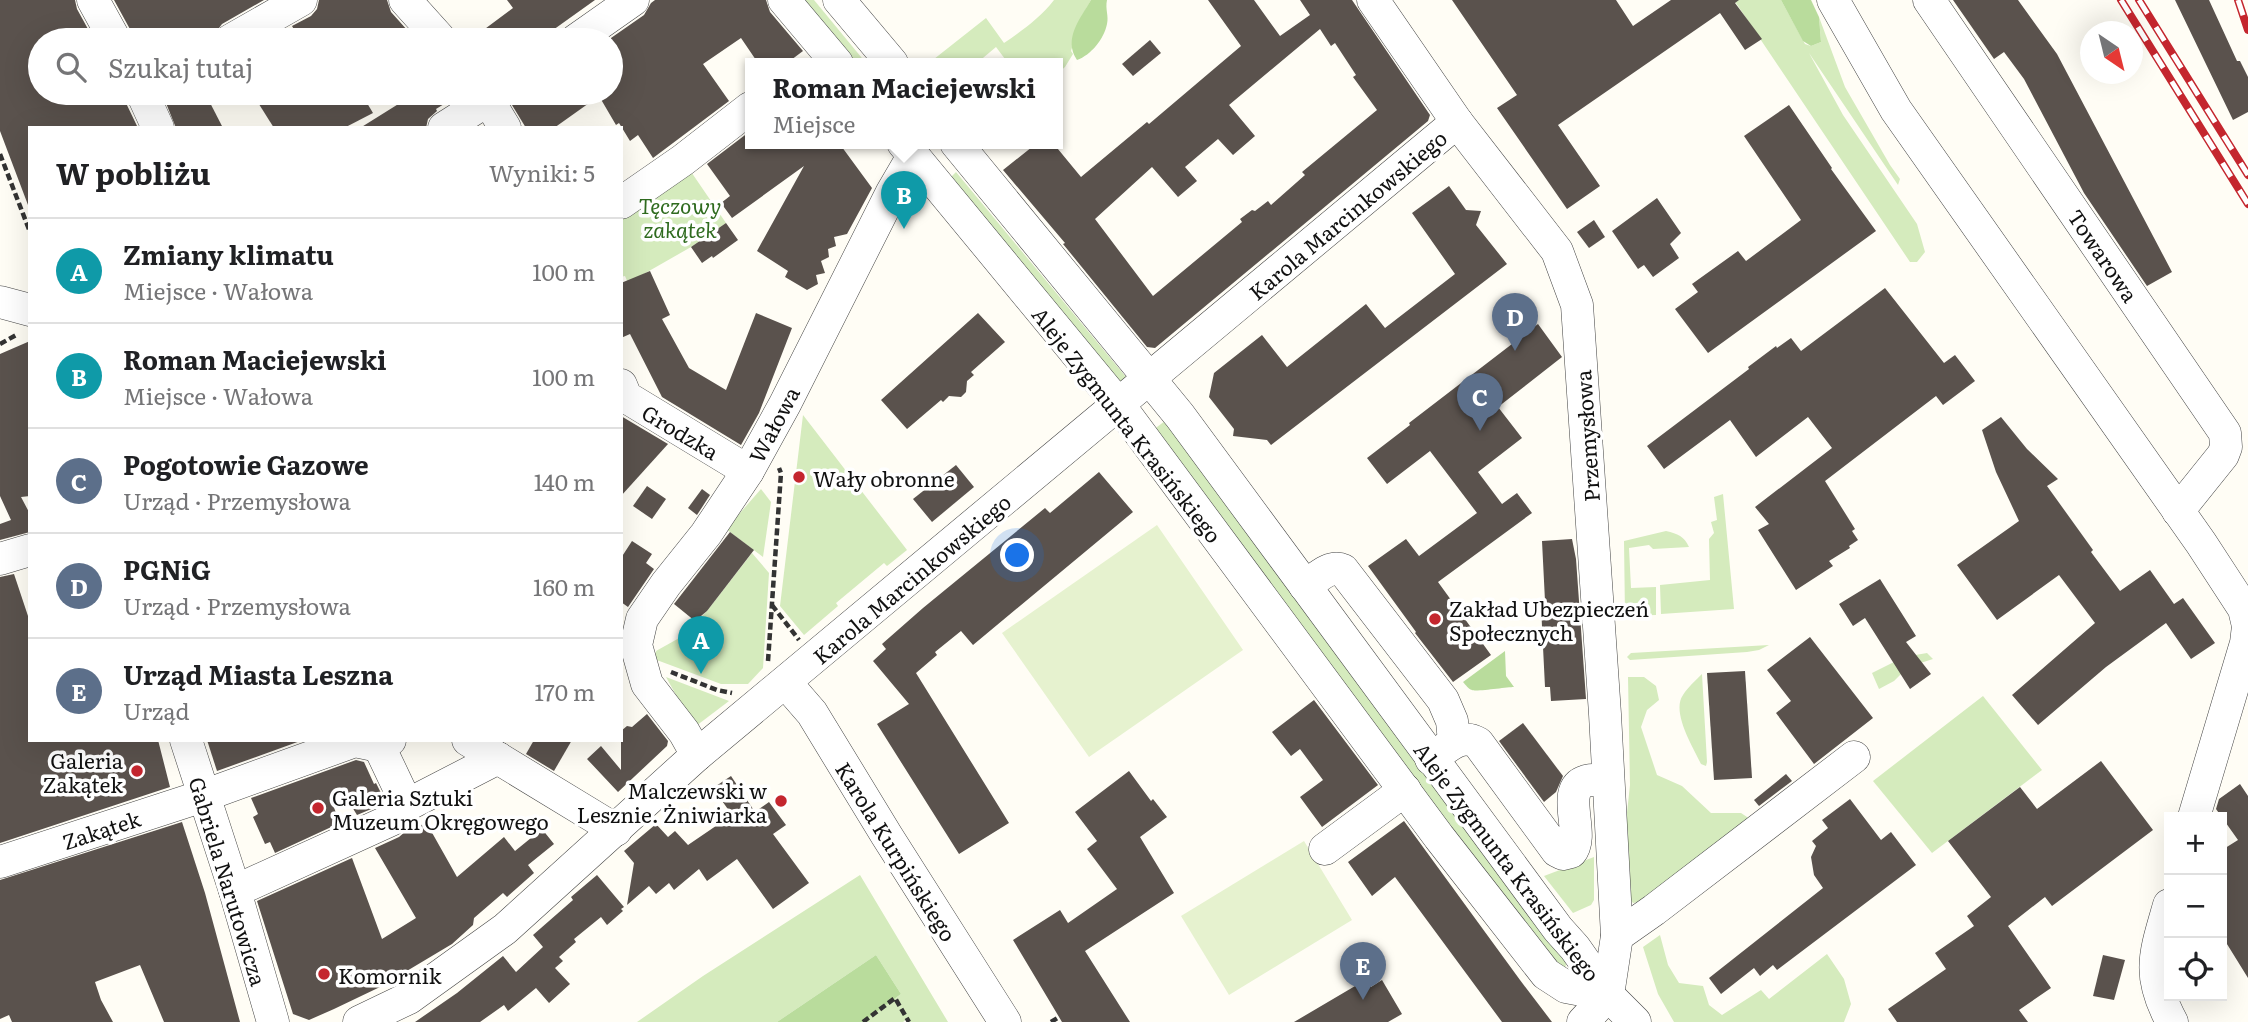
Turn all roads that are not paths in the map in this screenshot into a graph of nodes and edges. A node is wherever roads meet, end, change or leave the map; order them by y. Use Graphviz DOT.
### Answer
graph roads {
  1 [pos="93,0"];
  2 [pos="301,0"];
  3 [pos="405,0"];
  4 [pos="633,0"];
  5 [pos="784,0"];
  6 [pos="839,0"];
  7 [pos="1373,0"];
  8 [pos="1833,0"];
  9 [pos="1929,0"];
  10 [pos="108,28"];
  11 [pos="252,28"];
  12 [pos="430,28"];
  13 [pos="593,28"];
  14 [pos="823,58"];
  15 [pos="888,58"];
  16 [pos="147,105"];
  17 [pos="476,105"];
  18 [pos="495,105"];
  19 [pos="745,112"];
  20 [pos="1457,122"];
  21 [pos="157,126"];
  22 [pos="447,126"];
  23 [pos="504,126"];
  24 [pos="908,150"];
  25 [pos="964,154"];
  26 [pos="942,191"];
  27 [pos="623,202"];
  28 [pos="0,302"];
  29 [pos="28,309"];
  30 [pos="1150,380"];
  31 [pos="623,396"];
  32 [pos="1119,405"];
  33 [pos="2237,442"];
  34 [pos="748,471"];
  35 [pos="2178,511"];
  36 [pos="28,551"];
  37 [pos="0,559"];
  38 [pos="1305,586"];
  39 [pos="777,673"];
  40 [pos="645,675"];
  41 [pos="187,742"];
  42 [pos="352,742"];
  43 [pos="471,742"];
  44 [pos="384,743"];
  45 [pos="1443,751"];
  46 [pos="697,755"];
  47 [pos="1854,757"];
  48 [pos="498,758"];
  49 [pos="1608,780"];
  50 [pos="1405,790"];
  51 [pos="203,796"];
  52 [pos="407,805"];
  53 [pos="2195,812"];
  54 [pos="616,830"];
  55 [pos="1325,849"];
  56 [pos="0,862"];
  57 [pos="235,891"];
  58 [pos="2164,923"];
  59 [pos="1617,936"];
  60 [pos="1608,995"];
  61 [pos="272,1022"];
  62 [pos="359,1022"];
  63 [pos="1005,1022"];
  64 [pos="1583,1022"];
  65 [pos="1635,1022"];
  66 [pos="2172,1022"];
  1 -- 10 [label="street"];
  2 -- 11 [label="street"];
  3 -- 12 [label="street"];
  4 -- 13 [label="street"];
  5 -- 14 [label="street"];
  6 -- 15 [label="street"];
  7 -- 20 [label="street, Przemysłowa"];
  8 -- 35 [label="street"];
  9 -- 33 [label="street, Towarowa"];
  16 -- 21 [label="street"];
  17 -- 22 [label="street"];
  18 -- 23 [label="street"];
  19 -- 27 [label="street"];
  20 -- 30 [label="street, Karola Marcinkowskiego"];
  20 -- 49 [label="street, Przemysłowa"];
  24 -- 26 [label="street, Aleje Zygmunta Krasińskiego"];
  24 -- 34 [label="street, Wałowa"];
  25 -- 26 [label="street"];
  25 -- 30 [label="street, Aleje Zygmunta Krasińskiego"];
  26 -- 32 [label="street, Aleje Zygmunta Krasińskiego"];
  28 -- 29 [label="street"];
  30 -- 32 [label="street, Karola Marcinkowskiego"];
  30 -- 38 [label="street, Aleje Zygmunta Krasińskiego"];
  31 -- 34 [label="street, Grodzka"];
  32 -- 39 [label="street, Karola Marcinkowskiego"];
  32 -- 50 [label="street, Aleje Zygmunta Krasińskiego"];
  33 -- 35 [label="street, Towarowa"];
  34 -- 40 [label="street, Wałowa"];
  35 -- 53 [label="street"];
  36 -- 37 [label="street"];
  38 -- 45 [label="street, Aleje Zygmunta Krasińskiego"];
  38 -- 45 [label="street"];
  39 -- 46 [label="street, Karola Marcinkowskiego"];
  39 -- 63 [label="street, Karola Kurpińskiego"];
  40 -- 46 [label="street, Wałowa"];
  41 -- 51 [label="street, Gabriela Narutowicza"];
  42 -- 51 [label="street, Zakątek"];
  43 -- 48 [label="street"];
  44 -- 52 [label="street"];
  45 -- 49 [label="street"];
  45 -- 60 [label="street, Aleje Zygmunta Krasińskiego"];
  46 -- 54 [label="street, Karola Marcinkowskiego"];
  47 -- 59 [label="street"];
  48 -- 52 [label="street"];
  48 -- 54 [label="street"];
  49 -- 59 [label="street, Przemysłowa"];
  50 -- 55 [label="street"];
  50 -- 60 [label="street, Aleje Zygmunta Krasińskiego"];
  51 -- 56 [label="street, Zakątek"];
  51 -- 57 [label="street, Gabriela Narutowicza"];
  52 -- 57 [label="street"];
  54 -- 62 [label="street, Karola Marcinkowskiego"];
  57 -- 61 [label="street, Gabriela Narutowicza"];
  58 -- 66 [label="street"];
  59 -- 60 [label="street, Przemysłowa"];
  60 -- 64 [label="street"];
  60 -- 65 [label="street"];
}
